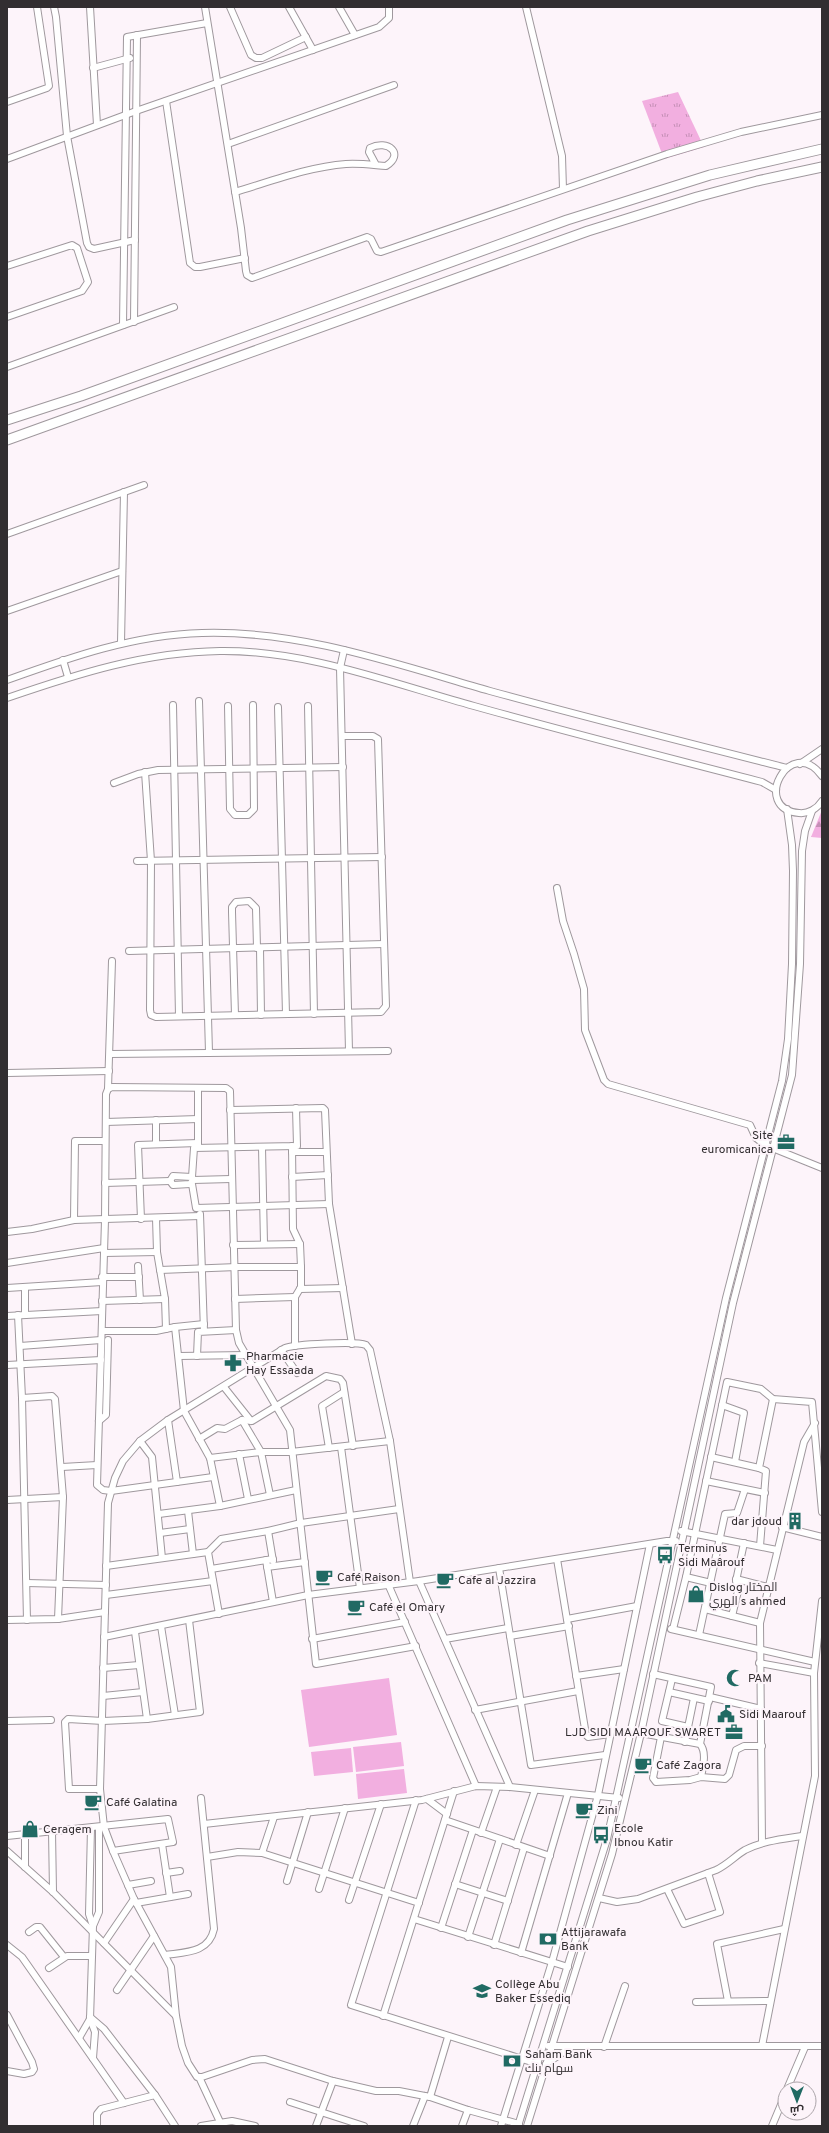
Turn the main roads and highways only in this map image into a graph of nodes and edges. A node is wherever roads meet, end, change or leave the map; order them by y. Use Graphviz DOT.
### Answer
graph roads {
  1 [pos="822,149"];
  2 [pos="822,167"];
  3 [pos="7,420"];
  4 [pos="7,440"];
  1 -- 3 [label="highway"];
  2 -- 4 [label="highway"];
}
